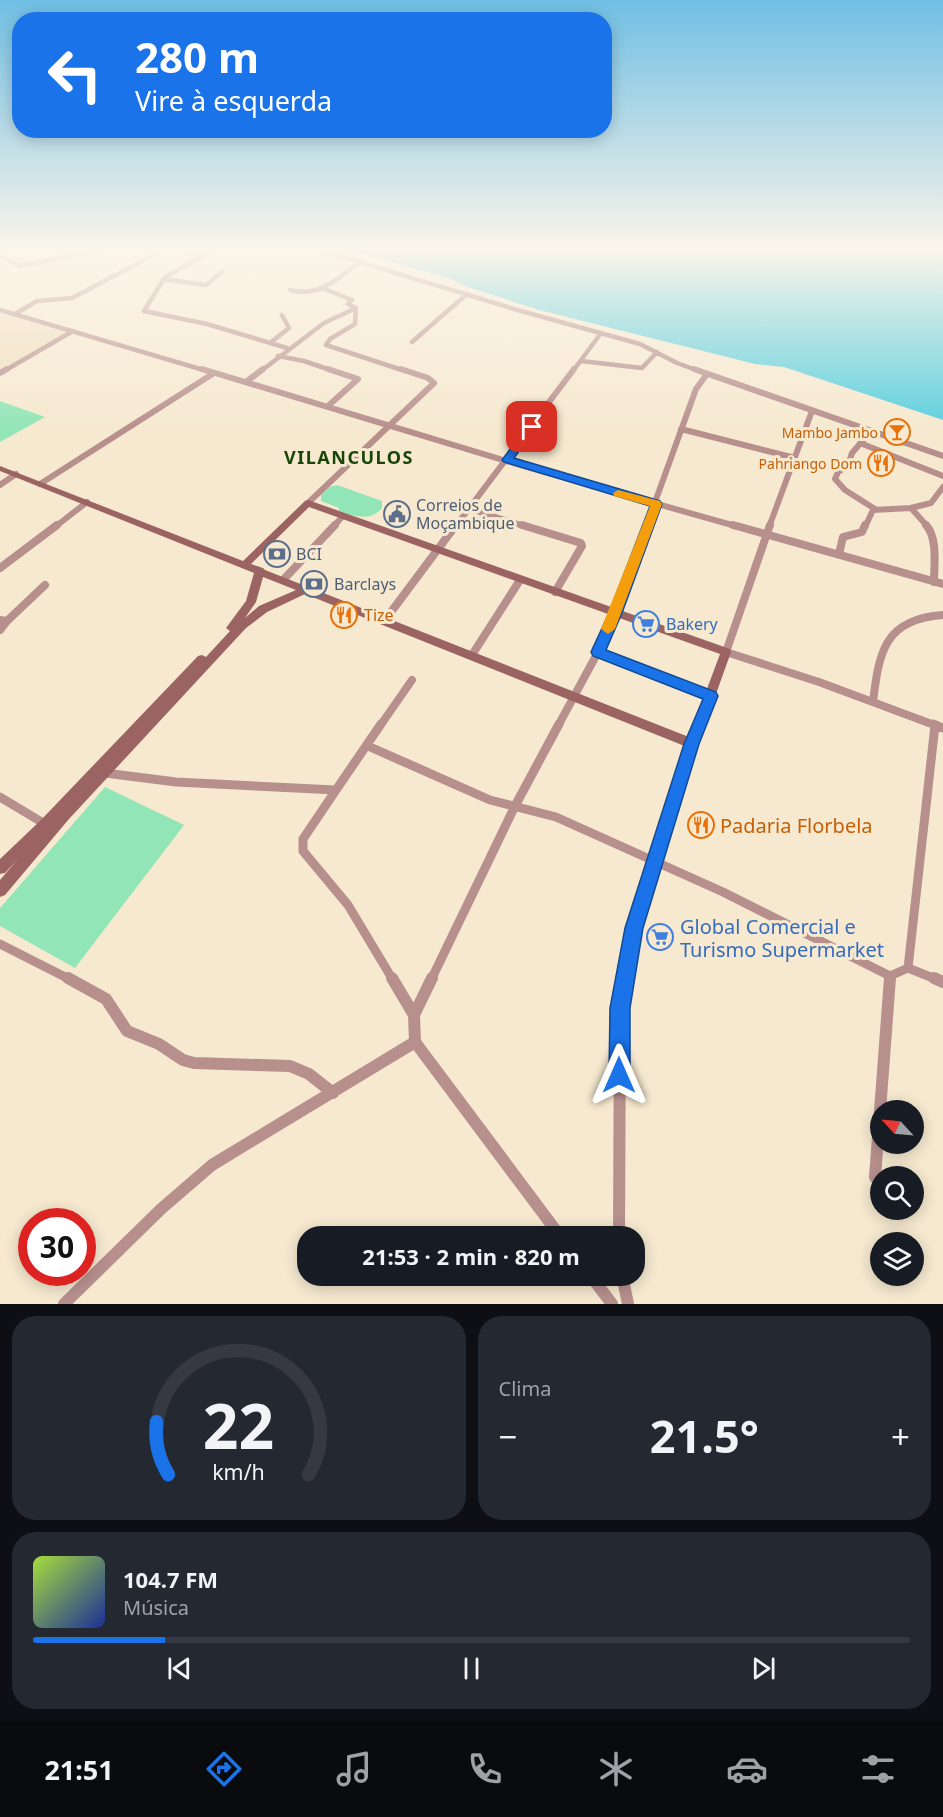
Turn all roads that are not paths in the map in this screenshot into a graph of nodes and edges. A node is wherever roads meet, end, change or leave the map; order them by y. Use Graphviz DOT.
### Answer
graph roads {
  1 [pos="357,308"];
  2 [pos="24,309"];
  3 [pos="144,309"];
  4 [pos="355,309"];
  5 [pos="450,309"];
  6 [pos="518,309"];
  7 [pos="0,310"];
  8 [pos="15,314"];
  9 [pos="282,315"];
  10 [pos="73,331"];
  11 [pos="601,333"];
  12 [pos="85,335"];
  13 [pos="62,338"];
  14 [pos="412,342"];
  15 [pos="270,343"];
  16 [pos="287,348"];
  17 [pos="657,352"];
  18 [pos="278,356"];
  19 [pos="581,361"];
  20 [pos="0,373"];
  21 [pos="214,373"];
  22 [pos="707,374"];
  23 [pos="246,382"];
  24 [pos="328,406"];
  25 [pos="812,411"];
  26 [pos="390,424"];
  27 [pos="681,429"];
  28 [pos="871,431"];
  29 [pos="860,444"];
  30 [pos="943,456"];
  31 [pos="795,458"];
  32 [pos="508,460"];
  33 [pos="0,468"];
  34 [pos="16,474"];
  35 [pos="943,476"];
  36 [pos="0,484"];
  37 [pos="40,484"];
  38 [pos="943,487"];
  39 [pos="87,502"];
  40 [pos="308,503"];
  41 [pos="656,504"];
  42 [pos="911,508"];
  43 [pos="470,509"];
  44 [pos="875,509"];
  45 [pos="343,516"];
  46 [pos="766,535"];
  47 [pos="438,550"];
  48 [pos="839,554"];
  49 [pos="246,564"];
  50 [pos="0,568"];
  51 [pos="260,570"];
  52 [pos="284,579"];
  53 [pos="520,580"];
  54 [pos="934,582"];
  55 [pos="943,584"];
  56 [pos="45,585"];
  57 [pos="306,589"];
  58 [pos="555,592"];
  59 [pos="615,613"];
  60 [pos="943,615"];
  61 [pos="4,620"];
  62 [pos="385,620"];
  63 [pos="0,630"];
  64 [pos="598,652"];
  65 [pos="726,652"];
  66 [pos="472,655"];
  67 [pos="412,680"];
  68 [pos="574,696"];
  69 [pos="711,696"];
  70 [pos="873,702"];
  71 [pos="939,726"];
  72 [pos="692,744"];
  73 [pos="368,746"];
  74 [pos="105,773"];
  75 [pos="336,790"];
  76 [pos="0,797"];
  77 [pos="515,806"];
  78 [pos="45,824"];
  79 [pos="653,861"];
  80 [pos="0,868"];
  81 [pos="1,887"];
  82 [pos="0,944"];
  83 [pos="908,968"];
  84 [pos="890,976"];
  85 [pos="943,982"];
  86 [pos="414,1015"];
  87 [pos="415,1042"];
  88 [pos="333,1093"];
  89 [pos="876,1166"];
  90 [pos="553,1226"];
  91 [pos="618,1226"];
  92 [pos="598,1286"];
  93 [pos="624,1286"];
  94 [pos="64,1304"];
  95 [pos="612,1304"];
  96 [pos="628,1304"];
  1 -- 26 [label="street"];
  2 -- 8 [label="street"];
  3 -- 15 [label="street"];
  4 -- 16 [label="street"];
  5 -- 14 [label="street"];
  6 -- 11 [label="street"];
  7 -- 8 [label="street"];
  8 -- 10 [label="street"];
  9 -- 15 [label="street"];
  10 -- 12 [label="street"];
  10 -- 13 [label="street"];
  11 -- 17 [label="street"];
  11 -- 19 [label="street"];
  12 -- 13 [label="street"];
  12 -- 21 [label="street"];
  13 -- 20 [label="street"];
  15 -- 16 [label="street"];
  16 -- 18 [label="street"];
  17 -- 19 [label="street"];
  17 -- 22 [label="street"];
  18 -- 23 [label="street"];
  18 -- 24 [label="street"];
  19 -- 32 [label="street"];
  21 -- 23 [label="street"];
  21 -- 37 [label="street"];
  22 -- 25 [label="street"];
  22 -- 27 [label="street"];
  23 -- 24 [label="street"];
  24 -- 26 [label="street"];
  25 -- 28 [label="street"];
  25 -- 31 [label="street"];
  26 -- 32 [label="street"];
  26 -- 40 [label="street"];
  27 -- 31 [label="street"];
  27 -- 41 [label="street"];
  28 -- 29 [label="street"];
  28 -- 30 [label="street"];
  29 -- 35 [label="street"];
  29 -- 44 [label="street"];
  31 -- 46 [label="street"];
  32 -- 41 [label="street"];
  32 -- 43 [label="street"];
  33 -- 34 [label="main road"];
  34 -- 36 [label="street"];
  34 -- 37 [label="main road"];
  37 -- 39 [label="main road"];
  38 -- 42 [label="street"];
  39 -- 49 [label="main road"];
  39 -- 50 [label="street"];
  40 -- 45 [label="main road"];
  40 -- 49 [label="main road"];
  41 -- 46 [label="street"];
  41 -- 59 [label="street"];
  42 -- 44 [label="street"];
  42 -- 54 [label="street"];
  43 -- 47 [label="street"];
  43 -- 58 [label="street"];
  44 -- 48 [label="street"];
  45 -- 47 [label="main road"];
  45 -- 52 [label="street"];
  46 -- 48 [label="street"];
  46 -- 65 [label="street"];
  47 -- 53 [label="main road"];
  47 -- 62 [label="street"];
  48 -- 54 [label="street"];
  49 -- 51 [label="main road"];
  51 -- 52 [label="main road"];
  51 -- 78 [label="main road"];
  52 -- 57 [label="main road"];
  53 -- 58 [label="main road"];
  53 -- 66 [label="street"];
  54 -- 55 [label="street"];
  56 -- 61 [label="street"];
  57 -- 62 [label="main road"];
  57 -- 74 [label="main road"];
  58 -- 59 [label="main road"];
  59 -- 64 [label="street"];
  59 -- 65 [label="main road"];
  60 -- 70 [label="street"];
  61 -- 63 [label="street"];
  62 -- 66 [label="main road"];
  64 -- 68 [label="street"];
  64 -- 69 [label="street"];
  65 -- 69 [label="main road"];
  65 -- 70 [label="street"];
  66 -- 68 [label="main road"];
  67 -- 73 [label="street"];
  68 -- 72 [label="main road"];
  68 -- 77 [label="street"];
  69 -- 72 [label="main road"];
  70 -- 71 [label="street"];
  71 -- 83 [label="street"];
  72 -- 79 [label="street"];
  73 -- 75 [label="street"];
  73 -- 77 [label="street"];
  74 -- 75 [label="street"];
  74 -- 81 [label="main road"];
  75 -- 86 [label="street"];
  76 -- 78 [label="street"];
  77 -- 79 [label="street"];
  77 -- 86 [label="street"];
  78 -- 80 [label="main road"];
  79 -- 84 [label="street"];
  79 -- 91 [label="street"];
  82 -- 88 [label="street"];
  83 -- 84 [label="street"];
  83 -- 85 [label="street"];
  84 -- 89 [label="street"];
  86 -- 87 [label="street"];
  87 -- 88 [label="street"];
  87 -- 90 [label="street"];
  88 -- 94 [label="street"];
  92 -- 95 [label="street"];
  93 -- 96 [label="street"];
}
